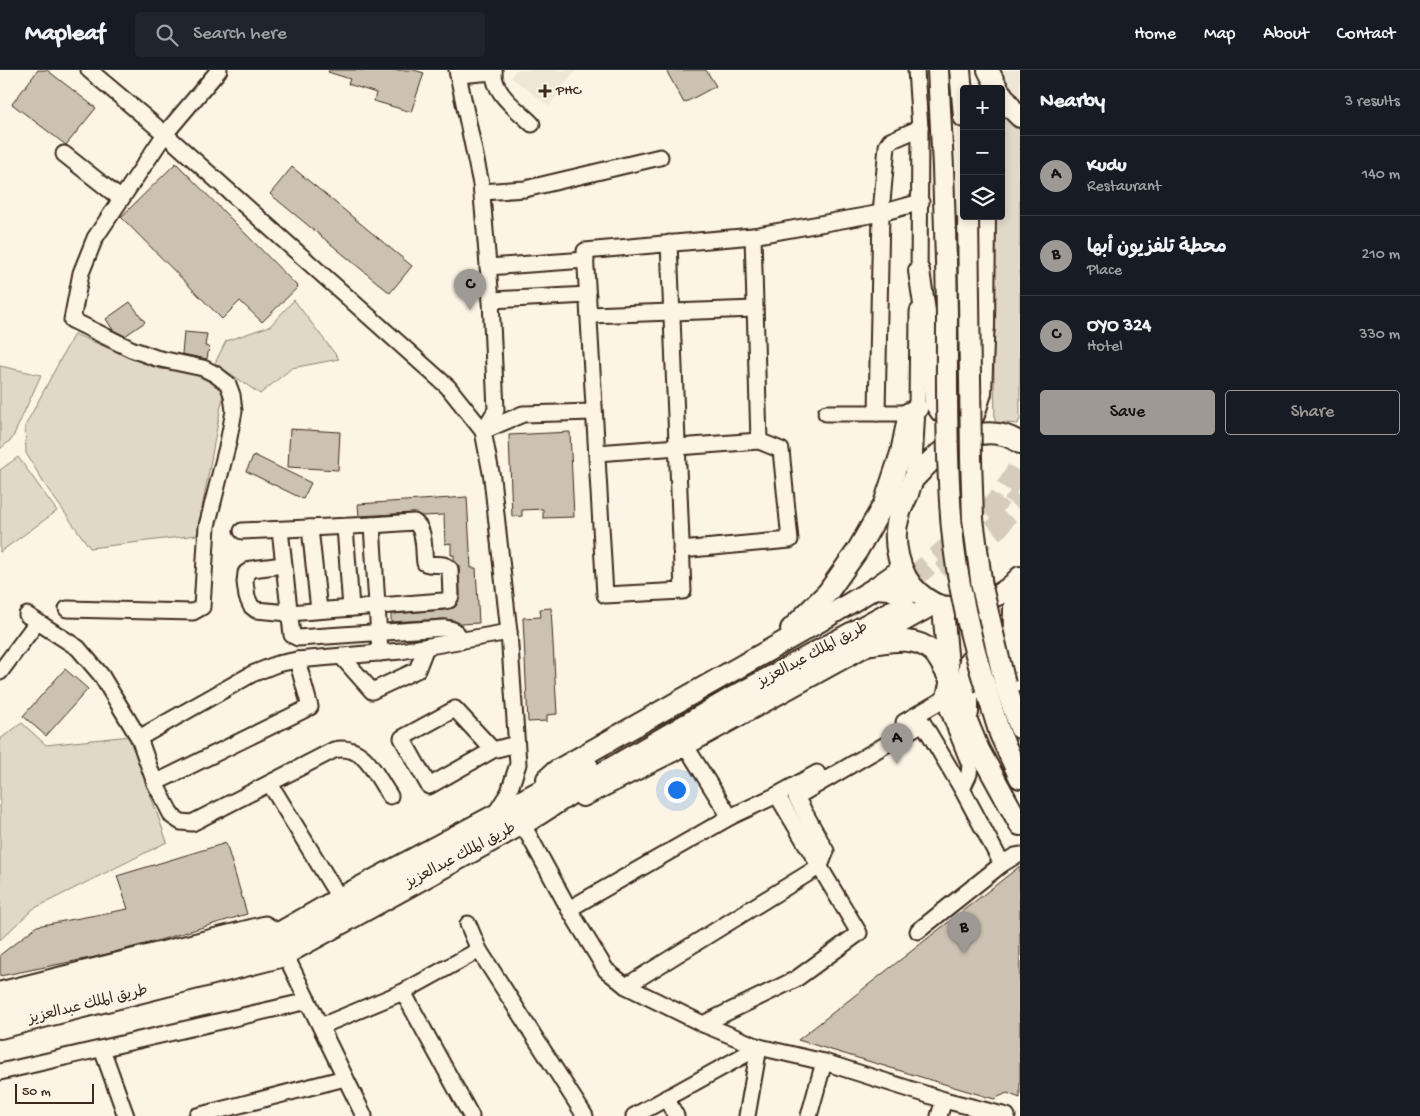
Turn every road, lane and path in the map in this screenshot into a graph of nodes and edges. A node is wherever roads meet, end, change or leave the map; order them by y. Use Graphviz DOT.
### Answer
graph roads {
  1 [pos="89,70"];
  2 [pos="219,70"];
  3 [pos="916,70"];
  4 [pos="938,70"];
  5 [pos="960,70"];
  6 [pos="979,70"];
  7 [pos="988,70"];
  8 [pos="494,71"];
  9 [pos="457,72"];
  10 [pos="961,85"];
  11 [pos="980,85"];
  12 [pos="996,85"];
  13 [pos="1005,99"];
  14 [pos="1020,116"];
  15 [pos="532,124"];
  16 [pos="920,128"];
  17 [pos="165,134"];
  18 [pos="64,154"];
  19 [pos="660,157"];
  20 [pos="482,192"];
  21 [pos="121,200"];
  22 [pos="921,202"];
  23 [pos="881,213"];
  24 [pos="968,220"];
  25 [pos="985,220"];
  26 [pos="753,236"];
  27 [pos="669,243"];
  28 [pos="586,260"];
  29 [pos="488,267"];
  30 [pos="919,271"];
  31 [pos="588,295"];
  32 [pos="491,300"];
  33 [pos="755,309"];
  34 [pos="672,312"];
  35 [pos="589,315"];
  36 [pos="984,316"];
  37 [pos="913,411"];
  38 [pos="594,412"];
  39 [pos="826,413"];
  40 [pos="877,413"];
  41 [pos="484,431"];
  42 [pos="985,433"];
  43 [pos="1017,436"];
  44 [pos="759,441"];
  45 [pos="677,447"];
  46 [pos="597,453"];
  47 [pos="913,480"];
  48 [pos="372,525"];
  49 [pos="345,527"];
  50 [pos="310,528"];
  51 [pos="280,530"];
  52 [pos="242,532"];
  53 [pos="681,550"];
  54 [pos="283,565"];
  55 [pos="902,569"];
  56 [pos="1018,579"];
  57 [pos="378,605"];
  58 [pos="888,606"];
  59 [pos="938,606"];
  60 [pos="351,608"];
  61 [pos="67,609"];
  62 [pos="319,610"];
  63 [pos="289,613"];
  64 [pos="379,632"];
  65 [pos="509,632"];
  66 [pos="461,641"];
  67 [pos="867,645"];
  68 [pos="426,647"];
  69 [pos="380,653"];
  70 [pos="762,654"];
  71 [pos="341,656"];
  72 [pos="297,660"];
  73 [pos="1020,668"];
  74 [pos="0,672"];
  75 [pos="949,677"];
  76 [pos="1004,685"];
  77 [pos="944,699"];
  78 [pos="968,724"];
  79 [pos="1020,728"];
  80 [pos="139,738"];
  81 [pos="516,744"];
  82 [pos="685,745"];
  83 [pos="494,750"];
  84 [pos="1020,778"];
  85 [pos="155,784"];
  86 [pos="270,784"];
  87 [pos="962,789"];
  88 [pos="777,795"];
  89 [pos="390,796"];
  90 [pos="523,815"];
  91 [pos="493,817"];
  92 [pos="730,817"];
  93 [pos="1020,825"];
  94 [pos="1020,855"];
  95 [pos="1002,864"];
  96 [pos="820,866"];
  97 [pos="340,899"];
  98 [pos="569,910"];
  99 [pos="468,924"];
  100 [pos="918,931"];
  101 [pos="282,943"];
  102 [pos="479,950"];
  103 [pos="626,986"];
  104 [pos="0,990"];
  105 [pos="403,992"];
  106 [pos="308,1001"];
  107 [pos="0,1002"];
  108 [pos="51,1004"];
  109 [pos="0,1007"];
  110 [pos="703,1024"];
  111 [pos="320,1026"];
  112 [pos="0,1028"];
  113 [pos="0,1035"];
  114 [pos="759,1047"];
  115 [pos="102,1049"];
  116 [pos="824,1062"];
  117 [pos="0,1072"];
  118 [pos="345,1078"];
  119 [pos="666,1098"];
  120 [pos="944,1100"];
  121 [pos="126,1116"];
  122 [pos="197,1116"];
  123 [pos="364,1116"];
  124 [pos="471,1116"];
  125 [pos="585,1116"];
  126 [pos="634,1116"];
  127 [pos="676,1116"];
  128 [pos="747,1116"];
  129 [pos="809,1116"];
  130 [pos="939,1116"];
  131 [pos="1007,1116"];
  1 -- 17 [label="street"];
  2 -- 17 [label="street"];
  3 -- 16 [label="street"];
  4 -- 76 [label="main road, bridge"];
  5 -- 10 [label="main road"];
  6 -- 11 [label="main road"];
  7 -- 12 [label="main road"];
  8 -- 9 [label="street"];
  8 -- 15 [label="street"];
  9 -- 20 [label="street"];
  13 -- 14 [label="main road"];
  16 -- 22 [label="street"];
  16 -- 23 [label="street"];
  17 -- 21 [label="street"];
  17 -- 41 [label="street"];
  18 -- 21 [label="street"];
  19 -- 20 [label="street"];
  20 -- 29 [label="street"];
  21 -- 61 [label="street"];
  22 -- 23 [label="street"];
  22 -- 30 [label="street"];
  23 -- 26 [label="street"];
  23 -- 40 [label="street"];
  24 -- 76 [label="main road, bridge"];
  25 -- 36 [label="main road"];
  26 -- 27 [label="street"];
  26 -- 33 [label="street"];
  27 -- 28 [label="street"];
  27 -- 34 [label="street"];
  28 -- 29 [label="street"];
  28 -- 31 [label="street"];
  29 -- 32 [label="street"];
  30 -- 36 [label="main road"];
  30 -- 37 [label="street"];
  31 -- 32 [label="street"];
  31 -- 35 [label="street"];
  32 -- 41 [label="street"];
  33 -- 34 [label="street"];
  33 -- 44 [label="street"];
  34 -- 35 [label="street"];
  34 -- 45 [label="street"];
  35 -- 38 [label="street"];
  36 -- 42 [label="main road"];
  37 -- 40 [label="street"];
  37 -- 47 [label="street"];
  37 -- 70 [label="main road"];
  38 -- 41 [label="street"];
  38 -- 46 [label="street"];
  39 -- 40 [label="street"];
  41 -- 65 [label="street"];
  42 -- 43 [label="main road"];
  42 -- 47 [label="main road"];
  44 -- 45 [label="street"];
  44 -- 53 [label="street"];
  45 -- 46 [label="street"];
  45 -- 53 [label="street"];
  46 -- 53 [label="street"];
  47 -- 55 [label="main road"];
  48 -- 49 [label="street"];
  48 -- 57 [label="street"];
  48 -- 57 [label="street"];
  49 -- 50 [label="street"];
  49 -- 60 [label="street"];
  50 -- 51 [label="street"];
  50 -- 62 [label="street"];
  51 -- 52 [label="street"];
  51 -- 54 [label="street"];
  54 -- 63 [label="street"];
  54 -- 63 [label="street"];
  55 -- 58 [label="main road"];
  55 -- 59 [label="main road"];
  56 -- 59 [label="main road"];
  56 -- 73 [label="main road"];
  57 -- 60 [label="street"];
  57 -- 64 [label="street"];
  58 -- 59 [label="main road"];
  58 -- 67 [label="main road"];
  58 -- 70 [label="main road"];
  58 -- 90 [label="highway, طريق الملك عبدالعزيز"];
  59 -- 75 [label="main road"];
  60 -- 62 [label="street"];
  62 -- 63 [label="street"];
  63 -- 64 [label="street"];
  64 -- 66 [label="street"];
  64 -- 69 [label="street"];
  65 -- 66 [label="street"];
  65 -- 81 [label="street"];
  66 -- 68 [label="street"];
  67 -- 75 [label="main road"];
  67 -- 82 [label="main road"];
  68 -- 69 [label="street"];
  68 -- 71 [label="street"];
  69 -- 71 [label="street"];
  70 -- 90 [label="main road"];
  71 -- 72 [label="street"];
  72 -- 80 [label="street"];
  72 -- 85 [label="street"];
  74 -- 80 [label="street"];
  75 -- 77 [label="street"];
  75 -- 78 [label="main road"];
  76 -- 78 [label="main road"];
  76 -- 79 [label="main road"];
  76 -- 84 [label="main road"];
  77 -- 87 [label="street"];
  77 -- 88 [label="street"];
  78 -- 93 [label="main road"];
  80 -- 85 [label="street"];
  81 -- 83 [label="street"];
  81 -- 91 [label="street"];
  82 -- 90 [label="main road"];
  82 -- 92 [label="street"];
  83 -- 83 [label="street"];
  85 -- 86 [label="street"];
  86 -- 89 [label="street"];
  86 -- 97 [label="street"];
  87 -- 95 [label="street"];
  87 -- 96 [label="street"];
  88 -- 92 [label="street"];
  88 -- 96 [label="street"];
  90 -- 91 [label="highway, طريق الملك عبدالعزيز"];
  90 -- 98 [label="street"];
  90 -- 101 [label="highway, طريق الملك عبدالعزيز"];
  91 -- 97 [label="highway, طريق الملك عبدالعزيز"];
  92 -- 98 [label="street"];
  94 -- 95 [label="street"];
  95 -- 100 [label="street"];
  96 -- 103 [label="street"];
  96 -- 110 [label="street"];
  97 -- 101 [label="highway, طريق الملك عبدالعزيز"];
  98 -- 103 [label="street"];
  99 -- 102 [label="street"];
  101 -- 104 [label="street"];
  101 -- 106 [label="street"];
  101 -- 108 [label="highway, طريق الملك عبدالعزيز"];
  102 -- 105 [label="street"];
  102 -- 125 [label="street"];
  103 -- 110 [label="street"];
  105 -- 111 [label="street"];
  105 -- 124 [label="street"];
  106 -- 111 [label="street"];
  106 -- 115 [label="street"];
  107 -- 108 [label="highway"];
  108 -- 109 [label="highway, طريق الملك عبدالعزيز"];
  108 -- 112 [label="highway, طريق الملك عبدالعزيز"];
  108 -- 113 [label="highway"];
  110 -- 114 [label="street"];
  111 -- 118 [label="street"];
  114 -- 116 [label="street"];
  114 -- 119 [label="street"];
  114 -- 128 [label="street"];
  115 -- 117 [label="street"];
  115 -- 121 [label="street"];
  116 -- 120 [label="street"];
  116 -- 129 [label="street"];
  118 -- 122 [label="street"];
  118 -- 123 [label="street"];
  119 -- 126 [label="street"];
  119 -- 127 [label="street"];
  120 -- 130 [label="street"];
  120 -- 131 [label="street"];
}
